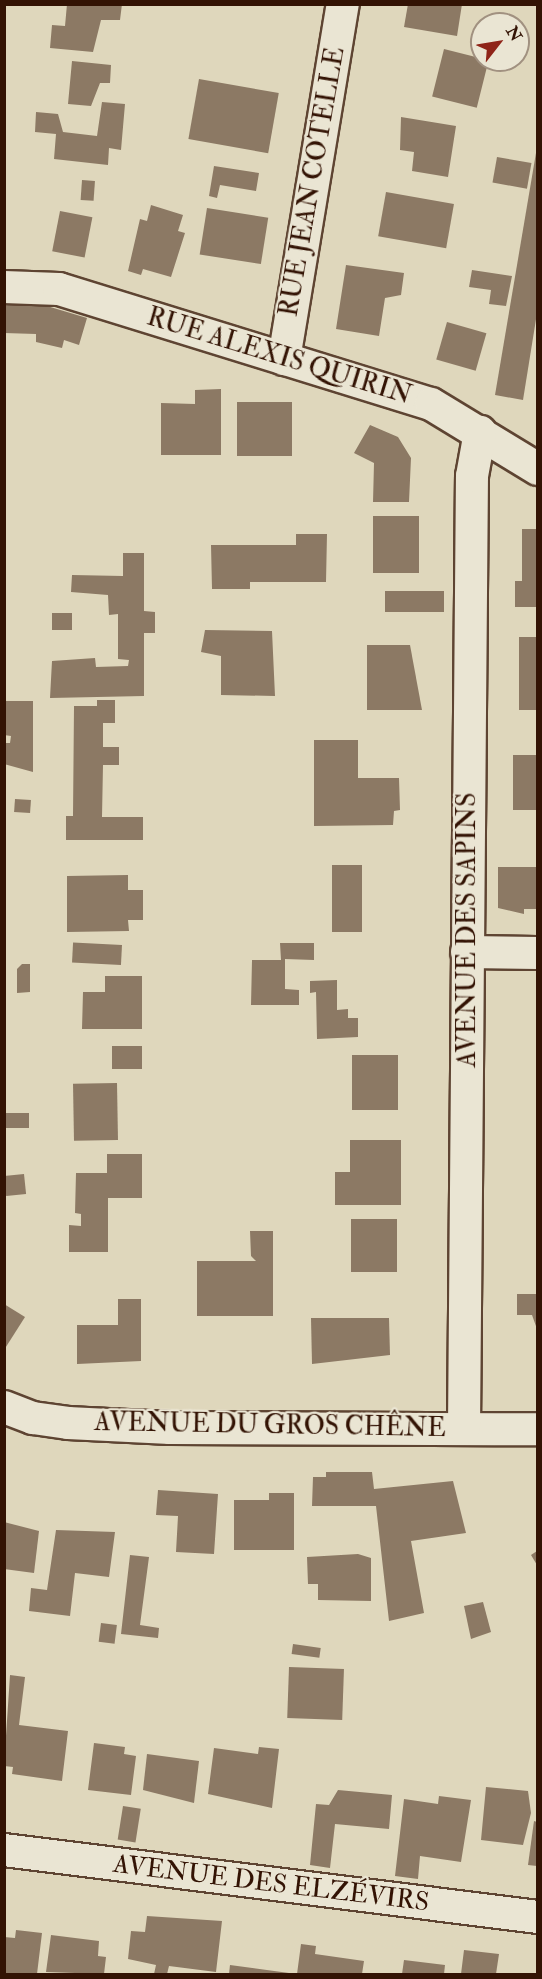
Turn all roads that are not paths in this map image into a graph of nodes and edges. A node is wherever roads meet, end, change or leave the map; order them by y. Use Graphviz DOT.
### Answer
graph roads {
  1 [pos="343,4"];
  2 [pos="4,287"];
  3 [pos="284,359"];
  4 [pos="480,432"];
  5 [pos="537,469"];
  6 [pos="467,952"];
  7 [pos="537,953"];
  8 [pos="4,1407"];
  9 [pos="464,1428"];
  10 [pos="537,1429"];
  11 [pos="4,1850"];
  12 [pos="530,1916"];
  13 [pos="537,1943"];
  1 -- 3 [label="street, RUE JEAN COTELLE"];
  2 -- 3 [label="street, RUE ALEXIS QUIRIN"];
  3 -- 4 [label="street, RUE ALEXIS QUIRIN"];
  4 -- 5 [label="street, RUE ALEXIS QUIRIN"];
  4 -- 6 [label="street, AVENUE DES SAPINS"];
  6 -- 7 [label="street"];
  6 -- 9 [label="street, AVENUE DES SAPINS"];
  8 -- 9 [label="street, AVENUE DU GROS CHÊNE"];
  9 -- 10 [label="street, AVENUE DU GROS CHÊNE"];
  11 -- 12 [label="street, AVENUE DES ELZÉVIRS"];
  12 -- 13 [label="street"];
}
